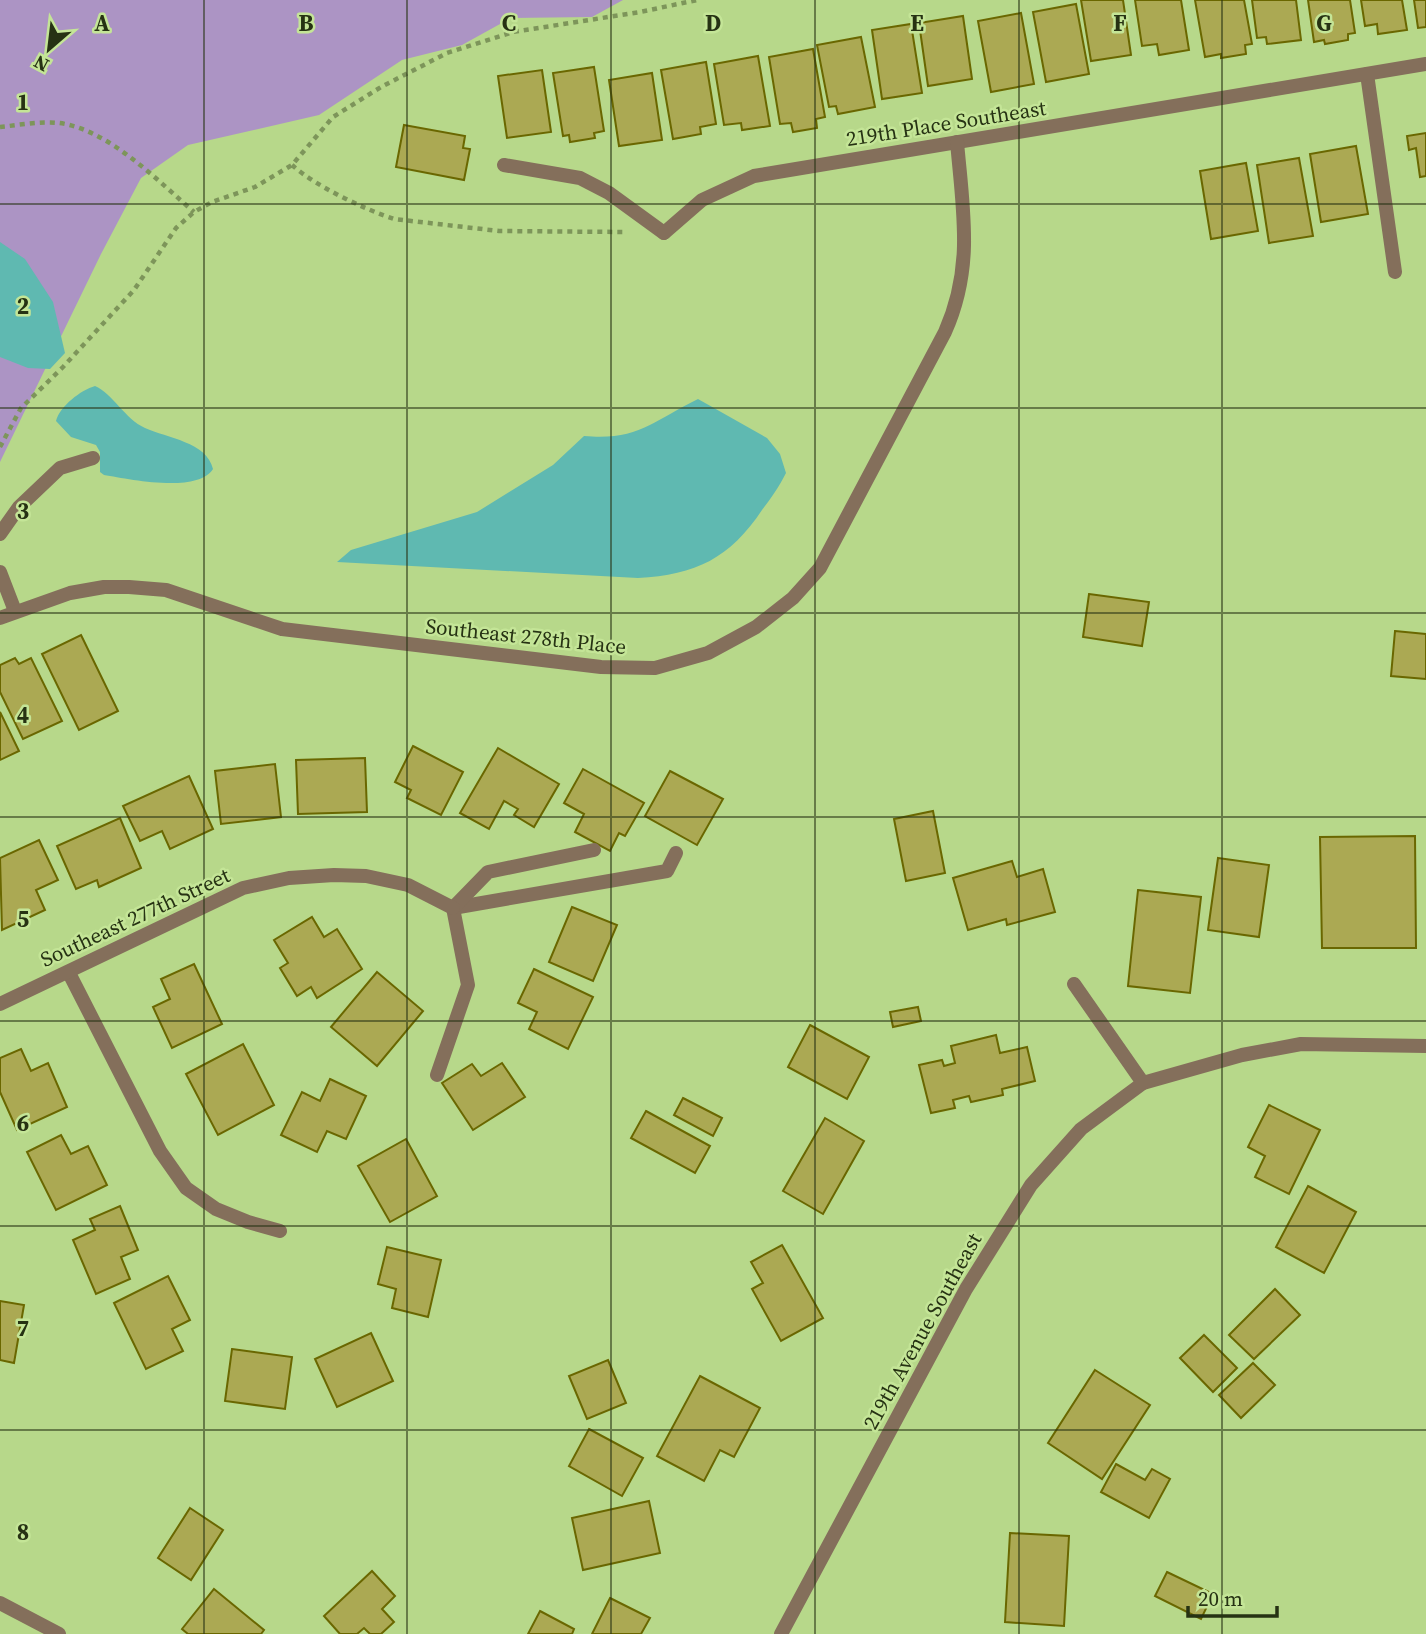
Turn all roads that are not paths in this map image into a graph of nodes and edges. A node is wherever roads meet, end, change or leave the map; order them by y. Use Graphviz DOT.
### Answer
graph roads {
  1 [pos="1426,64"];
  2 [pos="1367,74"];
  3 [pos="957,142"];
  4 [pos="504,165"];
  5 [pos="1395,272"];
  6 [pos="93,458"];
  7 [pos="0,534"];
  8 [pos="0,572"];
  9 [pos="15,611"];
  10 [pos="0,618"];
  11 [pos="594,850"];
  12 [pos="676,853"];
  13 [pos="453,908"];
  14 [pos="69,973"];
  15 [pos="1074,984"];
  16 [pos="0,1004"];
  17 [pos="1426,1045"];
  18 [pos="437,1075"];
  19 [pos="1143,1083"];
  20 [pos="280,1231"];
  21 [pos="0,1603"];
  22 [pos="38,1629"];
  23 [pos="59,1634"];
  24 [pos="781,1634"];
  1 -- 2 [label="street, 219th Place Southeast"];
  2 -- 3 [label="street, 219th Place Southeast"];
  2 -- 5 [label="street"];
  3 -- 4 [label="street, 219th Place Southeast"];
  3 -- 9 [label="street, Southeast 278th Place"];
  6 -- 7 [label="street"];
  8 -- 9 [label="street"];
  9 -- 10 [label="street, Southeast 278th Place"];
  11 -- 13 [label="street"];
  12 -- 13 [label="street"];
  13 -- 14 [label="street, Southeast 277th Street"];
  13 -- 18 [label="street"];
  14 -- 16 [label="street, Southeast 277th Street"];
  14 -- 20 [label="street"];
  15 -- 19 [label="street"];
  17 -- 19 [label="street"];
  19 -- 24 [label="street, 219th Avenue Southeast"];
  21 -- 22 [label="street"];
  22 -- 23 [label="street"];
}
